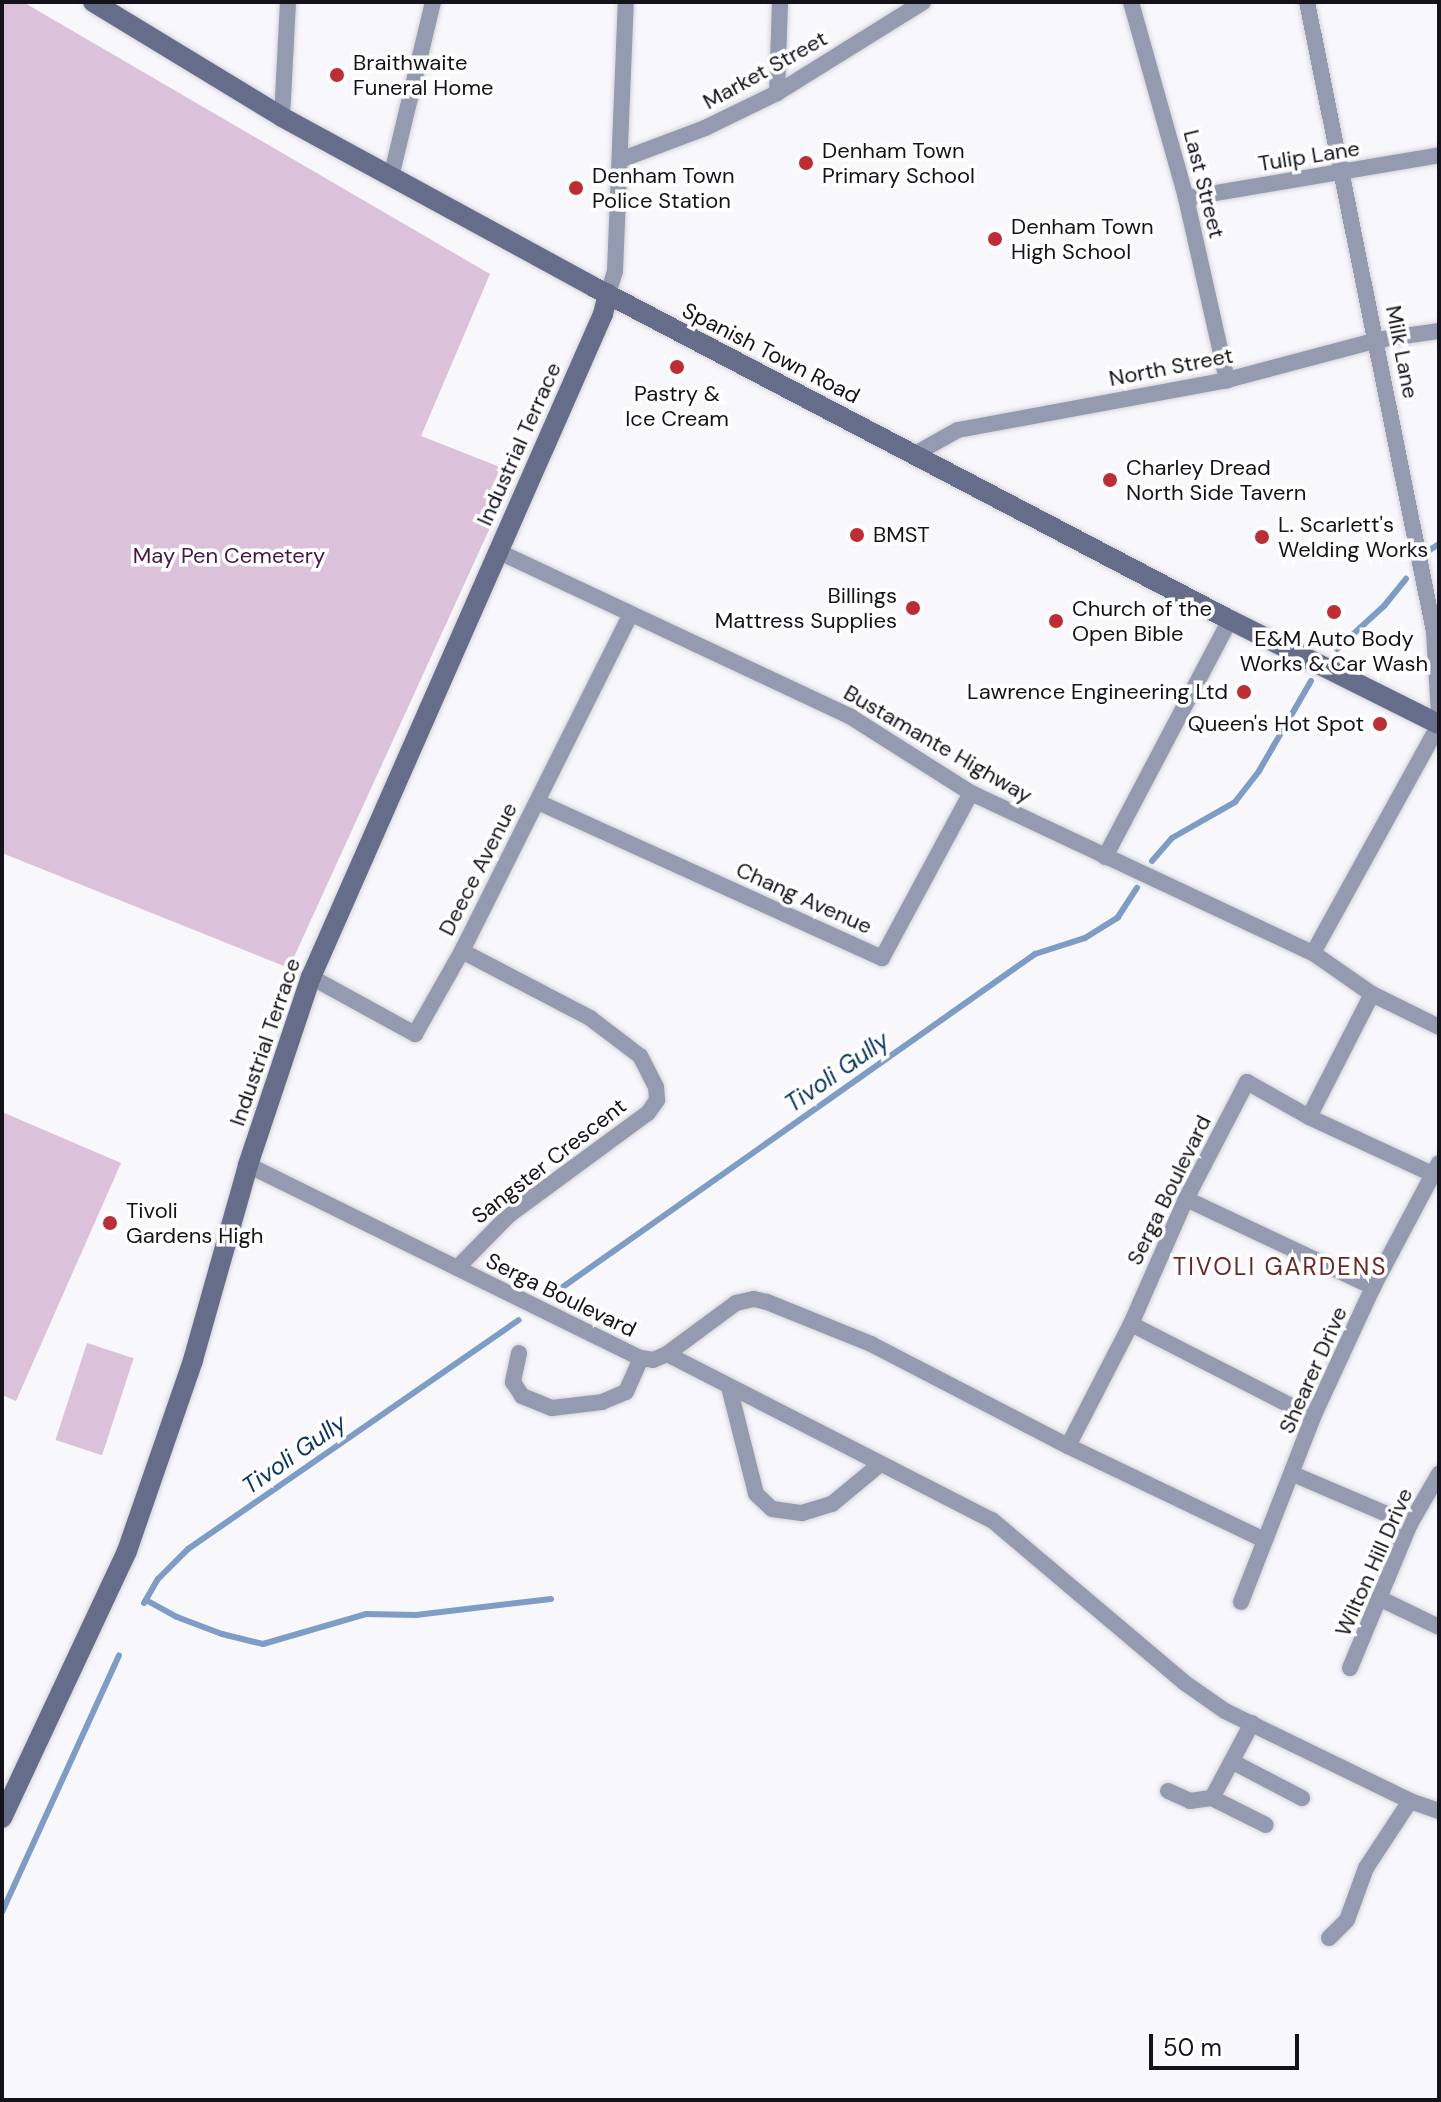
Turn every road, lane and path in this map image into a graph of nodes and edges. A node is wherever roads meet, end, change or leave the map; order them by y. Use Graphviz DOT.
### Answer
graph roads {
  1 [pos="93,2"];
  2 [pos="288,2"];
  3 [pos="433,2"];
  4 [pos="626,2"];
  5 [pos="780,2"];
  6 [pos="1131,2"];
  7 [pos="1307,2"];
  8 [pos="921,3"];
  9 [pos="777,93"];
  10 [pos="282,117"];
  11 [pos="1439,155"];
  12 [pos="620,160"];
  13 [pos="1341,173"];
  14 [pos="391,177"];
  15 [pos="1186,198"];
  16 [pos="608,294"];
  17 [pos="1439,331"];
  18 [pos="1377,340"];
  19 [pos="1227,380"];
  20 [pos="915,454"];
  21 [pos="497,551"];
  22 [pos="630,616"];
  23 [pos="1230,620"];
  24 [pos="1439,713"];
  25 [pos="1439,724"];
  26 [pos="971,793"];
  27 [pos="538,802"];
  28 [pos="1105,857"];
  29 [pos="462,951"];
  30 [pos="1313,953"];
  31 [pos="311,977"];
  32 [pos="1372,994"];
  33 [pos="1439,1027"];
  34 [pos="1309,1117"];
  35 [pos="248,1165"];
  36 [pos="1437,1171"];
  37 [pos="1186,1199"];
  38 [pos="457,1268"];
  39 [pos="1373,1287"];
  40 [pos="1131,1324"];
  41 [pos="519,1353"];
  42 [pos="667,1354"];
  43 [pos="641,1358"];
  44 [pos="729,1387"];
  45 [pos="1313,1417"];
  46 [pos="1068,1446"];
  47 [pos="879,1465"];
  48 [pos="1293,1474"];
  49 [pos="1438,1480"];
  50 [pos="1410,1524"];
  51 [pos="1264,1540"];
  52 [pos="1381,1599"];
  53 [pos="1241,1602"];
  54 [pos="1439,1627"];
  55 [pos="1350,1668"];
  56 [pos="1252,1723"];
  57 [pos="1233,1762"];
  58 [pos="1168,1791"];
  59 [pos="1212,1798"];
  60 [pos="1302,1798"];
  61 [pos="1410,1801"];
  62 [pos="1439,1811"];
  63 [pos="2,1818"];
  64 [pos="1266,1825"];
  65 [pos="1329,1938"];
  1 -- 10 [label="street, Spanish Town Road"];
  2 -- 10 [label="street"];
  3 -- 14 [label="street"];
  4 -- 12 [label="street"];
  5 -- 9 [label="street"];
  6 -- 15 [label="street, Last Street"];
  7 -- 13 [label="street, Milk Lane"];
  8 -- 9 [label="street, Market Street"];
  9 -- 12 [label="street, Market Street"];
  10 -- 14 [label="street, Spanish Town Road"];
  11 -- 13 [label="street, Tulip Lane"];
  12 -- 16 [label="street"];
  13 -- 15 [label="street, Tulip Lane"];
  13 -- 18 [label="street, Milk Lane"];
  14 -- 16 [label="street, Spanish Town Road"];
  15 -- 19 [label="street, Last Street"];
  16 -- 20 [label="street, Spanish Town Road"];
  16 -- 21 [label="street, Industrial Terrace"];
  17 -- 18 [label="street, North Street"];
  18 -- 19 [label="street, North Street"];
  18 -- 24 [label="street, Milk Lane"];
  19 -- 20 [label="street, North Street"];
  20 -- 23 [label="street, Spanish Town Road"];
  21 -- 22 [label="street, Bustamante Highway"];
  21 -- 31 [label="street, Industrial Terrace"];
  22 -- 26 [label="street, Bustamante Highway"];
  22 -- 27 [label="street, Deece Avenue"];
  23 -- 25 [label="street, Spanish Town Road"];
  23 -- 28 [label="street"];
  25 -- 30 [label="street"];
  26 -- 27 [label="street, Chang Avenue"];
  26 -- 28 [label="street, Bustamante Highway"];
  27 -- 29 [label="street, Deece Avenue"];
  28 -- 30 [label="street, Bustamante Highway"];
  29 -- 31 [label="street, Deece Avenue"];
  29 -- 38 [label="street, Sangster Crescent"];
  30 -- 32 [label="street, Bustamante Highway"];
  31 -- 35 [label="street, Industrial Terrace"];
  32 -- 33 [label="street, Bustamante Highway"];
  32 -- 34 [label="street"];
  34 -- 36 [label="street"];
  34 -- 37 [label="street, Serga Boulevard"];
  35 -- 38 [label="street, Serga Boulevard"];
  35 -- 63 [label="street, Industrial Terrace"];
  36 -- 39 [label="street, Shearer Drive"];
  37 -- 39 [label="street"];
  37 -- 40 [label="street, Serga Boulevard"];
  38 -- 43 [label="street, Serga Boulevard"];
  39 -- 45 [label="street, Shearer Drive"];
  40 -- 45 [label="street"];
  40 -- 46 [label="street, Serga Boulevard"];
  41 -- 43 [label="street"];
  42 -- 43 [label="street, Serga Boulevard"];
  42 -- 44 [label="street"];
  42 -- 46 [label="street, Serga Boulevard"];
  44 -- 47 [label="street"];
  44 -- 47 [label="street"];
  45 -- 48 [label="street, Shearer Drive"];
  46 -- 51 [label="street, Serga Boulevard"];
  47 -- 56 [label="street"];
  48 -- 50 [label="street"];
  48 -- 51 [label="street, Shearer Drive"];
  49 -- 50 [label="street, Wilton Hill Drive"];
  50 -- 52 [label="street, Wilton Hill Drive"];
  51 -- 53 [label="street, Shearer Drive"];
  52 -- 54 [label="street"];
  52 -- 55 [label="street, Wilton Hill Drive"];
  56 -- 57 [label="street"];
  56 -- 61 [label="street"];
  57 -- 59 [label="street"];
  57 -- 60 [label="street"];
  58 -- 59 [label="street"];
  59 -- 64 [label="street"];
  61 -- 62 [label="street"];
  61 -- 65 [label="street"];
}
